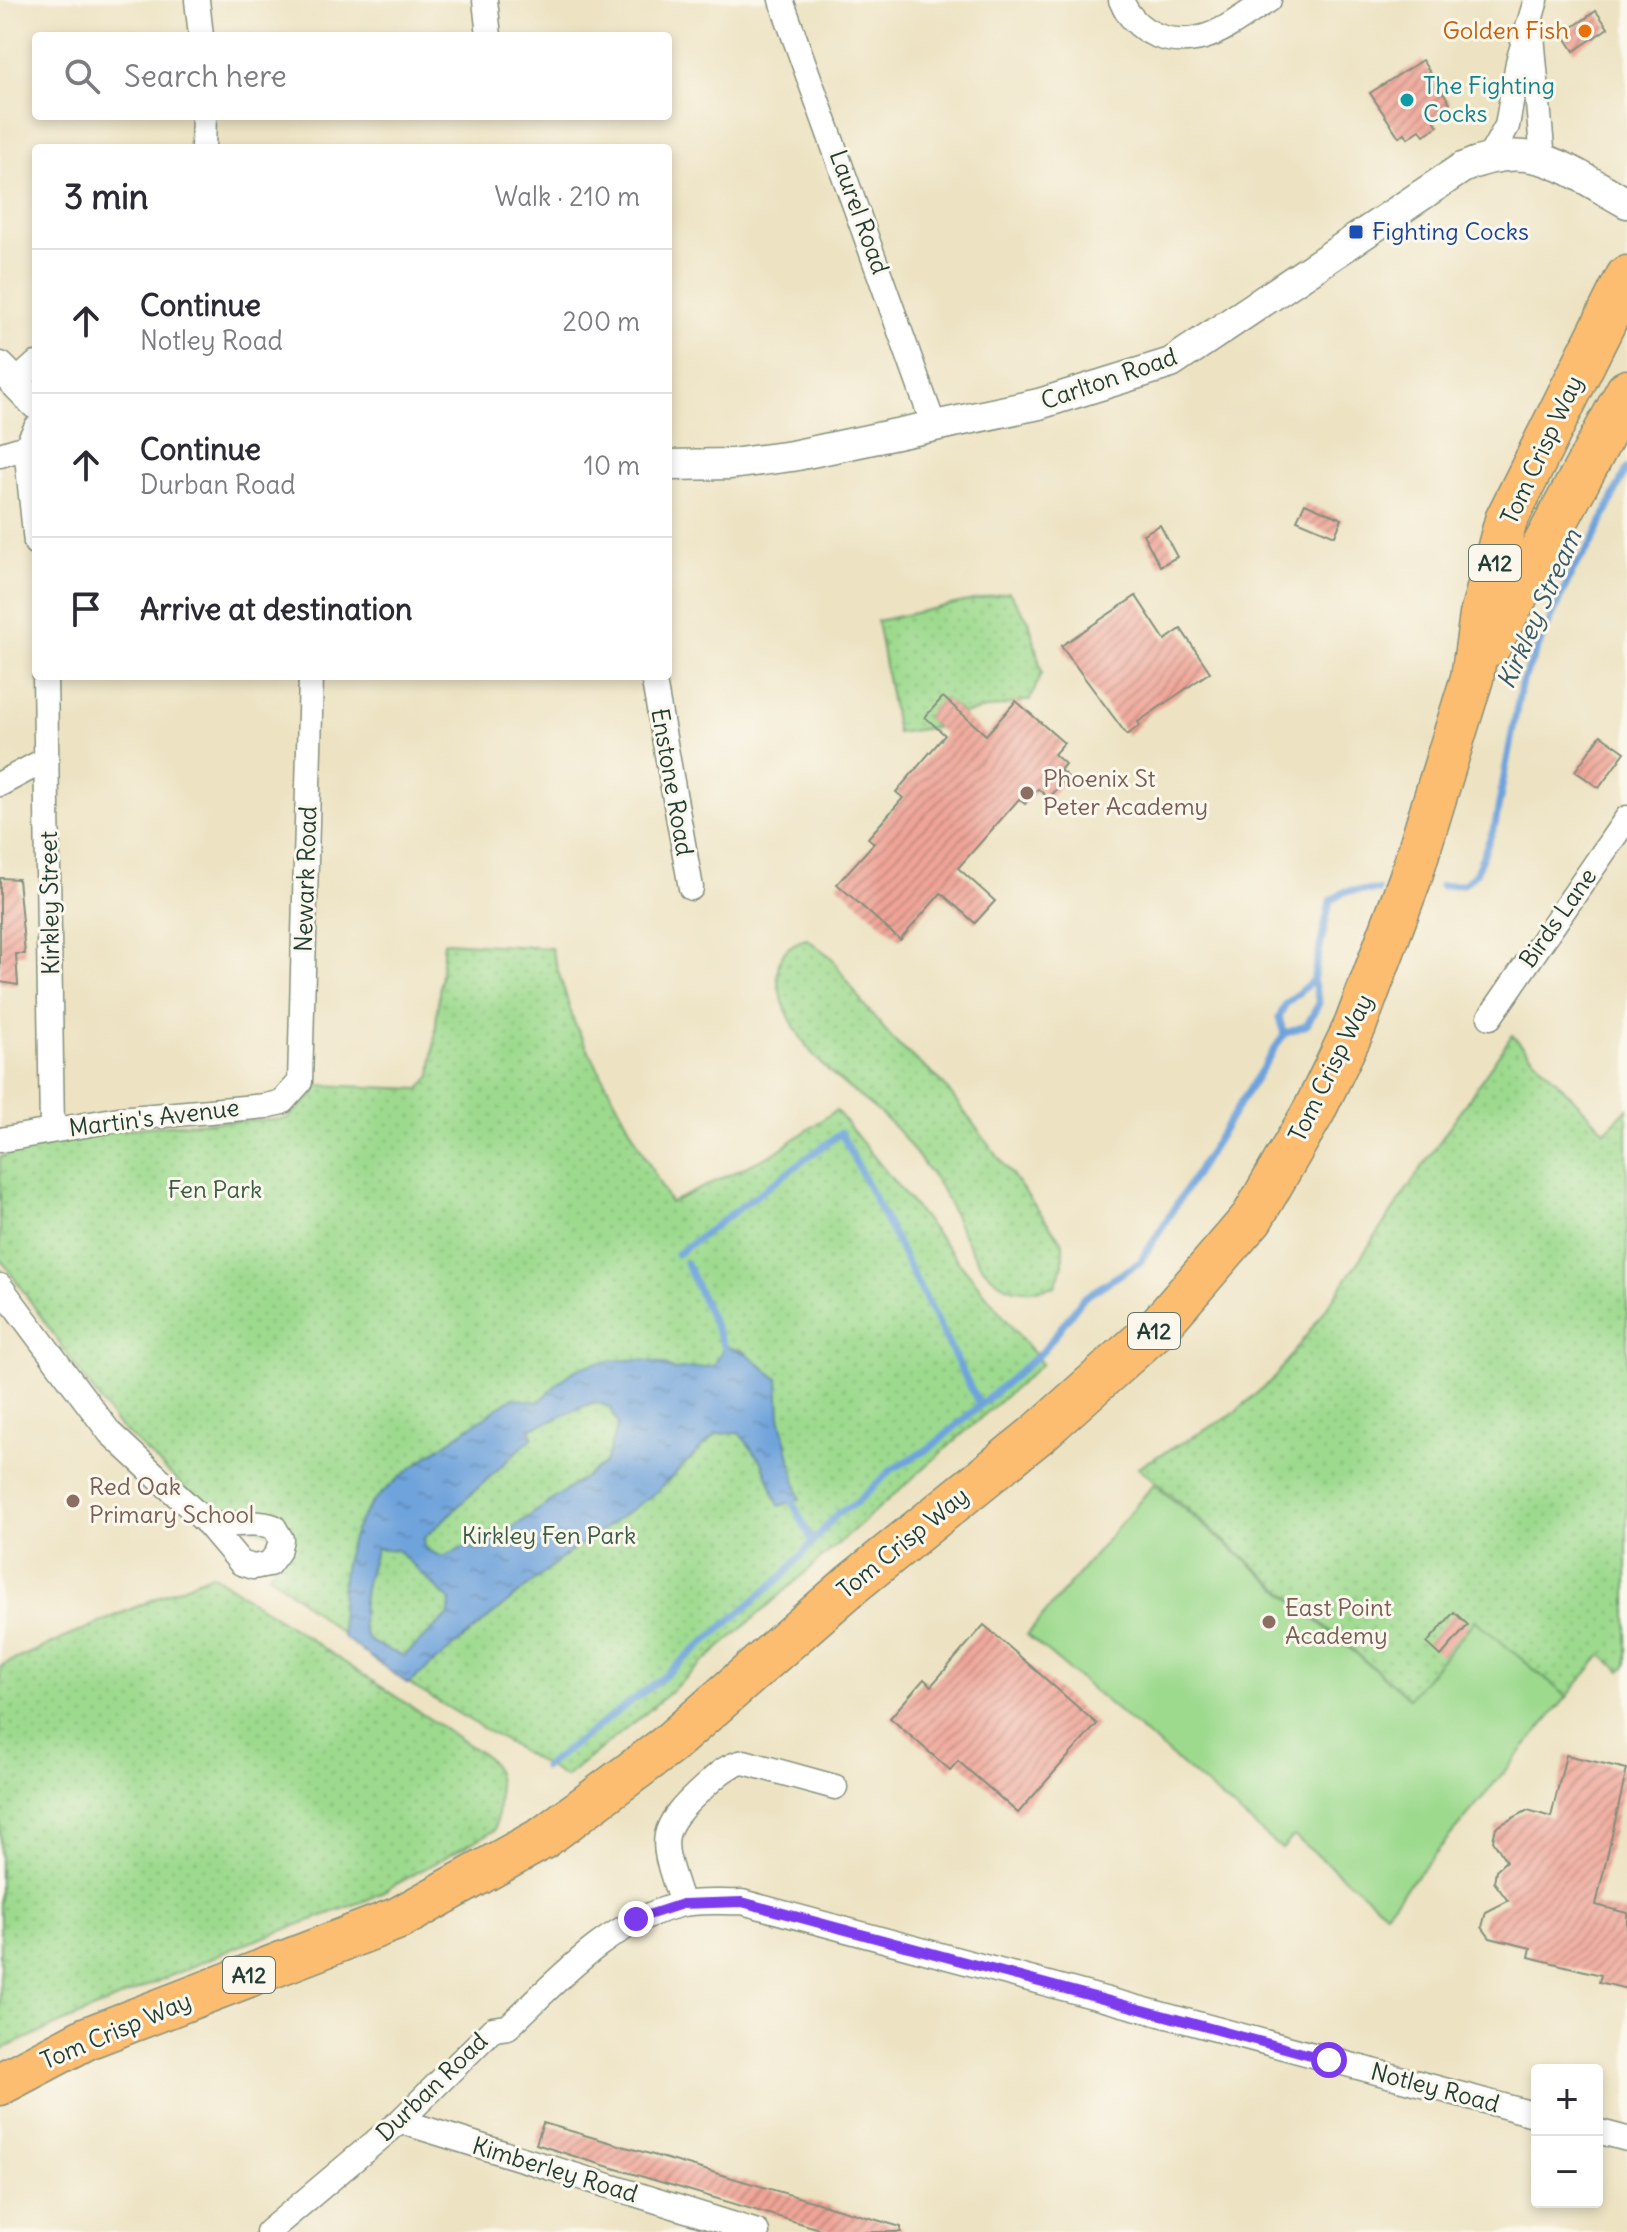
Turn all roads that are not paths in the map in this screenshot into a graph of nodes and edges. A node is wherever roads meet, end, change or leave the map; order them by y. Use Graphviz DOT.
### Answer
graph roads {
  1 [pos="197,0"];
  2 [pos="485,0"];
  3 [pos="781,0"];
  4 [pos="1121,0"];
  5 [pos="1269,0"];
  6 [pos="1534,8"];
  7 [pos="201,32"];
  8 [pos="489,32"];
  9 [pos="204,120"];
  10 [pos="203,144"];
  11 [pos="1490,156"];
  12 [pos="1543,160"];
  13 [pos="1627,203"];
  14 [pos="1627,277"];
  15 [pos="1627,320"];
  16 [pos="1627,391"];
  17 [pos="934,426"];
  18 [pos="31,438"];
  19 [pos="1538,453"];
  20 [pos="0,455"];
  21 [pos="32,459"];
  22 [pos="672,465"];
  23 [pos="1472,678"];
  24 [pos="45,680"];
  25 [pos="311,680"];
  26 [pos="654,680"];
  27 [pos="47,759"];
  28 [pos="0,784"];
  29 [pos="1627,818"];
  30 [pos="691,888"];
  31 [pos="1490,1017"];
  32 [pos="300,1082"];
  33 [pos="52,1130"];
  34 [pos="0,1140"];
  35 [pos="0,1286"];
  36 [pos="209,1525"];
  37 [pos="835,1787"];
  38 [pos="682,1904"];
  39 [pos="0,2084"];
  40 [pos="1531,2113"];
  41 [pos="400,2121"];
  42 [pos="1603,2133"];
  43 [pos="1627,2139"];
  44 [pos="268,2232"];
  45 [pos="757,2232"];
  1 -- 7 [label="street"];
  2 -- 8 [label="street"];
  3 -- 17 [label="street, Laurel Road"];
  4 -- 5 [label="street"];
  6 -- 11 [label="street"];
  6 -- 12 [label="street"];
  9 -- 10 [label="street"];
  11 -- 12 [label="street, Carlton Road"];
  11 -- 17 [label="street, Carlton Road"];
  12 -- 13 [label="street, Carlton Road"];
  14 -- 19 [label="highway, Tom Crisp Way / A12"];
  15 -- 19 [label="highway"];
  16 -- 23 [label="highway, Tom Crisp Way / A12"];
  17 -- 22 [label="street, Carlton Road"];
  18 -- 20 [label="street"];
  18 -- 21 [label="street"];
  19 -- 23 [label="highway, Tom Crisp Way / A12"];
  23 -- 39 [label="highway, Tom Crisp Way / A12"];
  24 -- 27 [label="street, Kirkley Street"];
  25 -- 32 [label="street, Newark Road"];
  26 -- 30 [label="street, Enstone Road"];
  27 -- 28 [label="street"];
  27 -- 33 [label="street, Kirkley Street"];
  29 -- 31 [label="street, Birds Lane"];
  32 -- 33 [label="street, Martin's Avenue"];
  33 -- 34 [label="street, Martin's Avenue"];
  35 -- 36 [label="street"];
  37 -- 38 [label="street"];
  38 -- 40 [label="street, Notley Road"];
  38 -- 41 [label="street, Durban Road"];
  41 -- 44 [label="street, Durban Road"];
  41 -- 45 [label="street, Kimberley Road"];
  42 -- 43 [label="street"];
}
